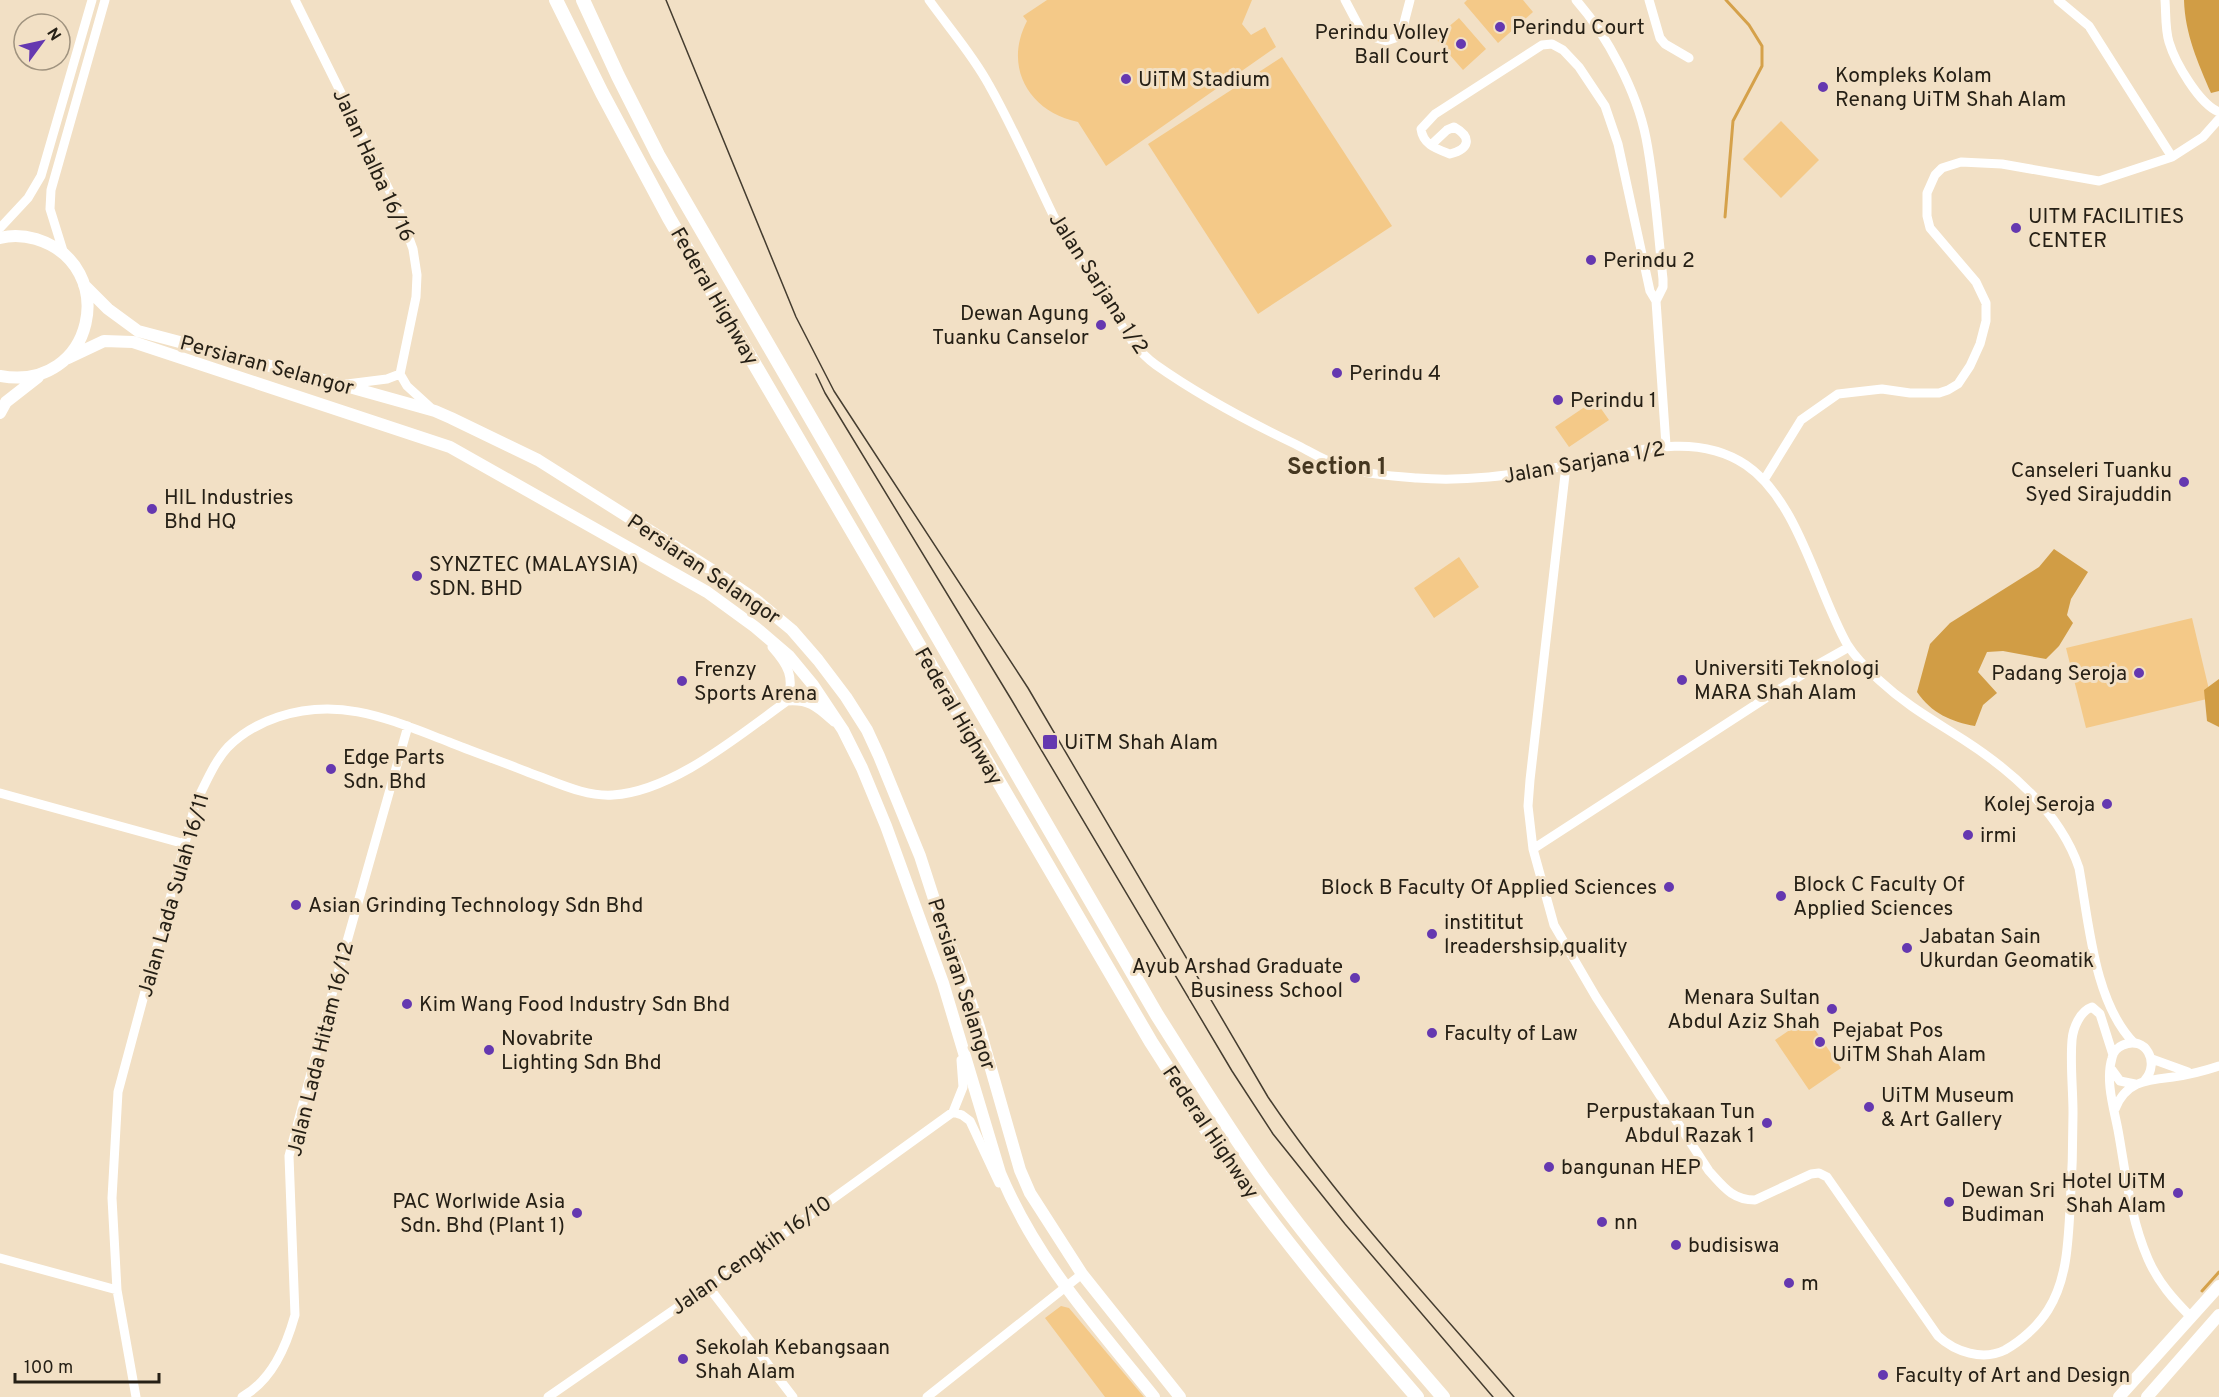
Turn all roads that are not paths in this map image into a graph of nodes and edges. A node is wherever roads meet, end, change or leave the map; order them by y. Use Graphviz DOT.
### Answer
graph roads {
  1 [pos="92,0"];
  2 [pos="105,0"];
  3 [pos="295,0"];
  4 [pos="556,0"];
  5 [pos="583,0"];
  6 [pos="929,0"];
  7 [pos="1346,0"];
  8 [pos="1410,0"];
  9 [pos="1576,0"];
  10 [pos="1648,0"];
  11 [pos="2058,0"];
  12 [pos="2165,0"];
  13 [pos="1689,58"];
  14 [pos="2219,112"];
  15 [pos="2219,119"];
  16 [pos="1431,145"];
  17 [pos="2172,157"];
  18 [pos="0,228"];
  19 [pos="0,238"];
  20 [pos="63,254"];
  21 [pos="84,285"];
  22 [pos="1656,301"];
  23 [pos="68,358"];
  24 [pos="400,374"];
  25 [pos="0,376"];
  26 [pos="39,376"];
  27 [pos="342,385"];
  28 [pos="435,411"];
  29 [pos="0,413"];
  30 [pos="1666,445"];
  31 [pos="1566,466"];
  32 [pos="1764,480"];
  33 [pos="755,627"];
  34 [pos="1849,647"];
  35 [pos="787,701"];
  36 [pos="408,726"];
  37 [pos="843,730"];
  38 [pos="0,793"];
  39 [pos="185,844"];
  40 [pos="1533,849"];
  41 [pos="956,1024"];
  42 [pos="2134,1043"];
  43 [pos="2113,1055"];
  44 [pos="2152,1059"];
  45 [pos="2219,1066"];
  46 [pos="2111,1068"];
  47 [pos="2190,1073"];
  48 [pos="2145,1080"];
  49 [pos="2135,1084"];
  50 [pos="2114,1111"];
  51 [pos="953,1112"];
  52 [pos="1012,1202"];
  53 [pos="0,1258"];
  54 [pos="1083,1274"];
  55 [pos="707,1285"];
  56 [pos="2219,1286"];
  57 [pos="1065,1288"];
  58 [pos="117,1290"];
  59 [pos="2219,1315"];
  60 [pos="2191,1317"];
  61 [pos="2129,1392"];
  62 [pos="136,1397"];
  63 [pos="242,1397"];
  64 [pos="548,1397"];
  65 [pos="794,1397"];
  66 [pos="927,1397"];
  67 [pos="1154,1397"];
  68 [pos="1180,1397"];
  69 [pos="1417,1397"];
  70 [pos="1443,1397"];
  71 [pos="2119,1397"];
  72 [pos="2147,1397"];
  1 -- 18 [label="street"];
  2 -- 20 [label="street"];
  3 -- 24 [label="street, Jalan Halba 16/16"];
  4 -- 69 [label="highway, Federal Highway"];
  5 -- 70 [label="highway, Federal Highway"];
  6 -- 31 [label="street, Jalan Sarjana 1/2"];
  7 -- 8 [label="street"];
  9 -- 22 [label="street"];
  10 -- 13 [label="street"];
  11 -- 17 [label="street"];
  12 -- 14 [label="street"];
  15 -- 17 [label="street"];
  16 -- 22 [label="street"];
  17 -- 32 [label="street"];
  19 -- 20 [label="main road"];
  20 -- 21 [label="main road"];
  21 -- 23 [label="main road"];
  21 -- 27 [label="main road, Persiaran Selangor"];
  22 -- 30 [label="street"];
  23 -- 26 [label="main road, Persiaran Selangor"];
  23 -- 33 [label="main road, Persiaran Selangor"];
  24 -- 27 [label="street"];
  24 -- 28 [label="street"];
  25 -- 26 [label="main road"];
  26 -- 29 [label="main road, Persiaran Selangor"];
  27 -- 28 [label="main road, Persiaran Selangor"];
  28 -- 54 [label="main road, Persiaran Selangor"];
  30 -- 31 [label="street, Jalan Sarjana 1/2"];
  30 -- 32 [label="street, Jalan Sarjana 1/2"];
  31 -- 40 [label="street"];
  32 -- 34 [label="street, Jalan Sarjana 1/2"];
  33 -- 35 [label="street"];
  33 -- 37 [label="main road, Persiaran Selangor"];
  34 -- 40 [label="street"];
  34 -- 42 [label="street, Jalan Sarjana 1/2"];
  35 -- 36 [label="street, Jalan Lada Sulah 16/11"];
  35 -- 37 [label="street"];
  36 -- 39 [label="street, Jalan Lada Sulah 16/11"];
  36 -- 63 [label="street, Jalan Lada Hitam 16/12"];
  37 -- 41 [label="main road, Persiaran Selangor"];
  38 -- 39 [label="street"];
  39 -- 58 [label="street, Jalan Lada Sulah 16/11"];
  40 -- 43 [label="street"];
  41 -- 51 [label="street"];
  41 -- 52 [label="main road, Persiaran Selangor"];
  42 -- 43 [label="street"];
  42 -- 44 [label="street"];
  43 -- 46 [label="street"];
  44 -- 47 [label="street"];
  44 -- 48 [label="street"];
  45 -- 47 [label="street"];
  46 -- 49 [label="street"];
  46 -- 50 [label="street"];
  47 -- 48 [label="street"];
  48 -- 49 [label="street"];
  49 -- 50 [label="street"];
  50 -- 60 [label="street"];
  51 -- 52 [label="street"];
  51 -- 55 [label="street, Jalan Cengkih 16/10"];
  52 -- 57 [label="main road, Persiaran Selangor"];
  53 -- 58 [label="street"];
  54 -- 57 [label="street"];
  54 -- 68 [label="main road, Persiaran Selangor"];
  55 -- 64 [label="street, Jalan Cengkih 16/10"];
  55 -- 65 [label="street"];
  56 -- 60 [label="main road"];
  57 -- 66 [label="street"];
  57 -- 67 [label="main road, Persiaran Selangor"];
  58 -- 62 [label="street, Jalan Lada Sulah 16/11"];
  59 -- 72 [label="main road"];
  60 -- 61 [label="main road"];
  61 -- 71 [label="main road"];
}
